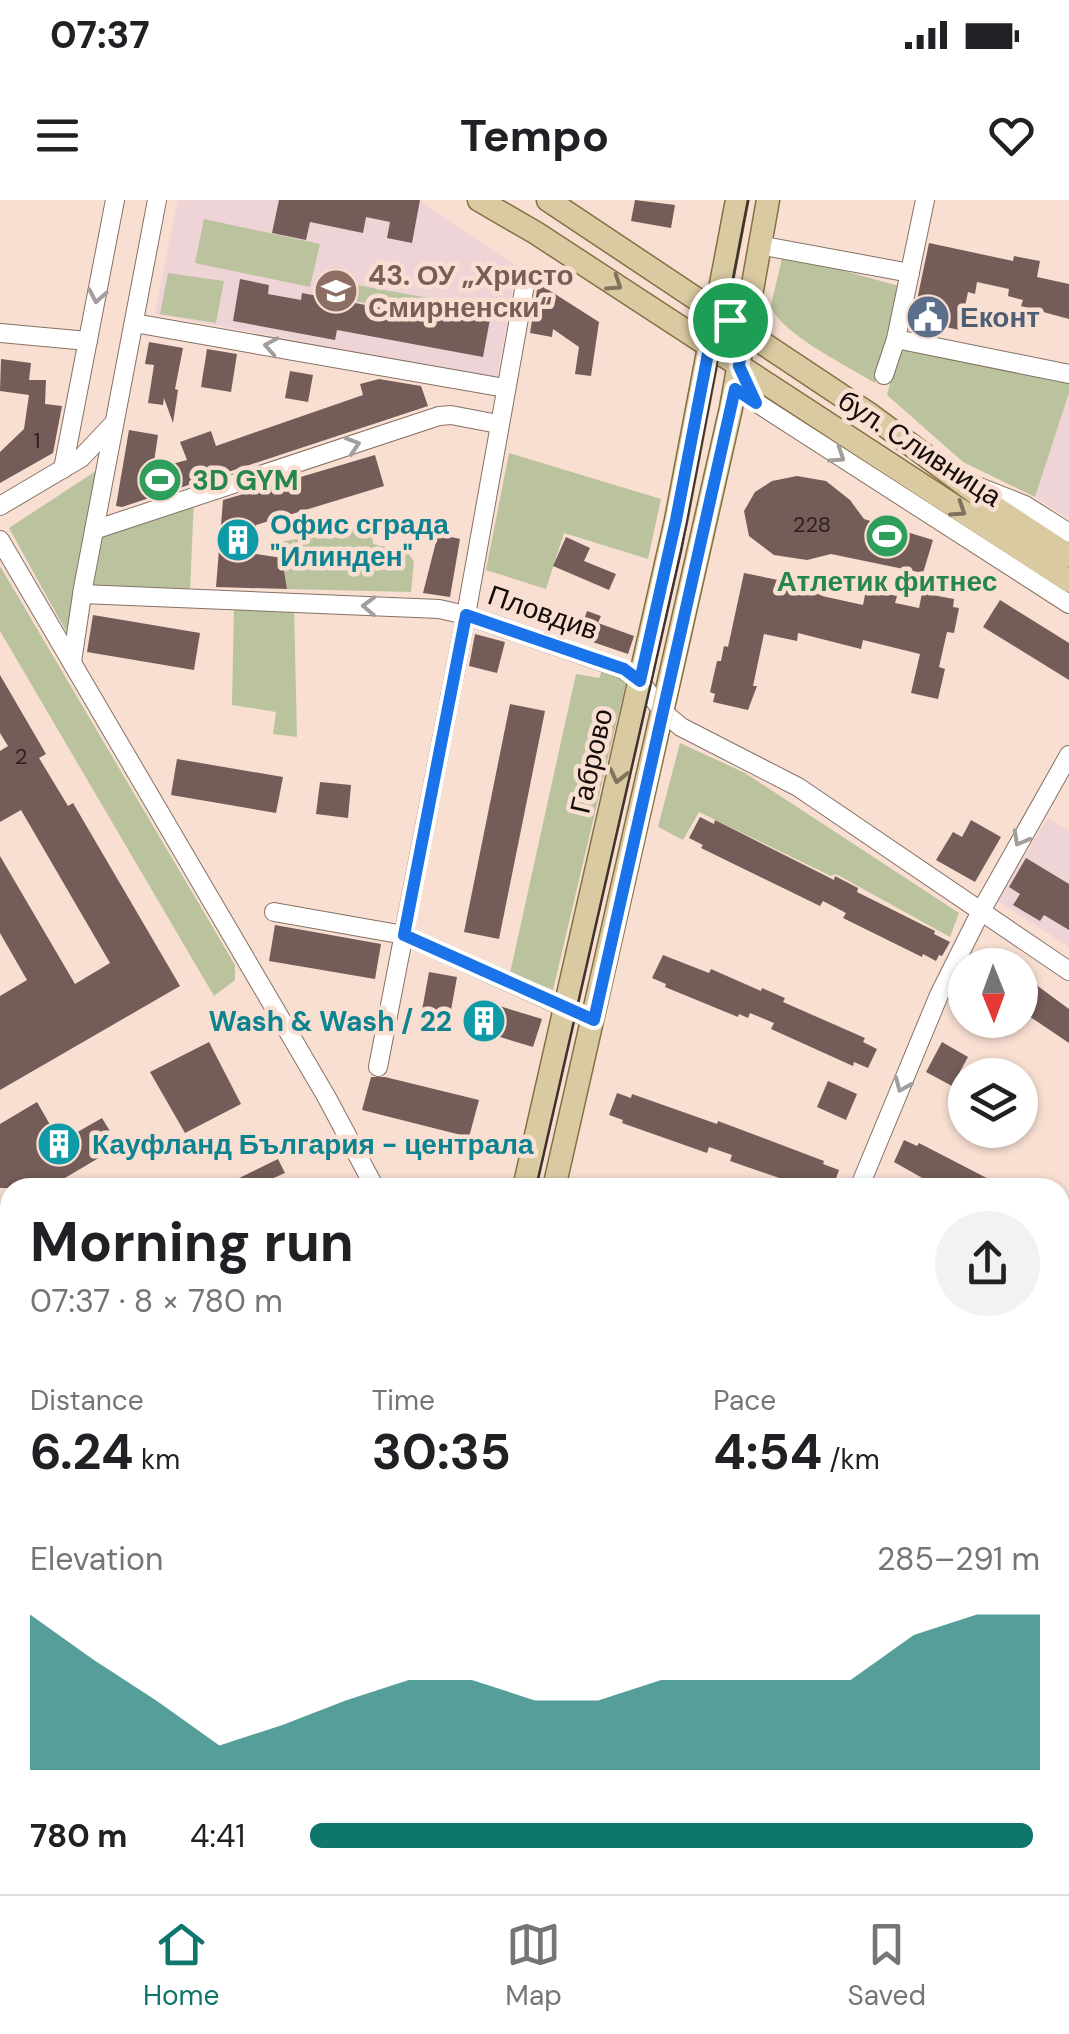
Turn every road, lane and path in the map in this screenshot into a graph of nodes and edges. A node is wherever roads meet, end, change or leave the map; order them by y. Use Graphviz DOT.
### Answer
graph roads {
  1 [pos="115,200"];
  2 [pos="157,200"];
  3 [pos="479,200"];
  4 [pos="548,200"];
  5 [pos="736,200"];
  6 [pos="768,200"];
  7 [pos="925,200"];
  8 [pos="759,245"];
  9 [pos="910,273"];
  10 [pos="526,279"];
  11 [pos="716,312"];
  12 [pos="134,322"];
  13 [pos="744,330"];
  14 [pos="0,333"];
  15 [pos="896,338"];
  16 [pos="88,341"];
  17 [pos="710,347"];
  18 [pos="1069,374"];
  19 [pos="884,375"];
  20 [pos="737,377"];
  21 [pos="505,388"];
  22 [pos="116,419"];
  23 [pos="498,424"];
  24 [pos="63,469"];
  25 [pos="953,476"];
  26 [pos="0,506"];
  27 [pos="94,530"];
  28 [pos="1069,534"];
  29 [pos="0,540"];
  30 [pos="1069,556"];
  31 [pos="1069,581"];
  32 [pos="82,594"];
  33 [pos="1069,604"];
  34 [pos="466,615"];
  35 [pos="72,662"];
  36 [pos="640,681"];
  37 [pos="663,712"];
  38 [pos="1069,755"];
  39 [pos="981,911"];
  40 [pos="274,912"];
  41 [pos="404,935"];
  42 [pos="1069,971"];
  43 [pos="566,1007"];
  44 [pos="594,1020"];
  45 [pos="378,1067"];
  46 [pos="370,1178"];
  47 [pos="526,1178"];
  48 [pos="556,1178"];
  49 [pos="863,1178"];
  1 -- 16 [label="street, one-way"];
  2 -- 12 [label="street"];
  3 -- 17 [label="main road, бул. Сливница, one-way"];
  4 -- 11 [label="main road, бул. Сливница"];
  5 -- 11 [label="main road, Габрово"];
  6 -- 8 [label="main road"];
  7 -- 9 [label="street"];
  8 -- 9 [label="street"];
  8 -- 13 [label="main road"];
  9 -- 15 [label="street"];
  10 -- 21 [label="street"];
  11 -- 13 [label="main road, бул. Сливница"];
  11 -- 17 [label="main road, Габрово"];
  21 -- 12 [label="street, one-way"];
  12 -- 22 [label="street"];
  13 -- 20 [label="main road"];
  13 -- 25 [label="main road, бул. Сливница"];
  14 -- 16 [label="street"];
  15 -- 18 [label="street"];
  15 -- 19 [label="street"];
  16 -- 24 [label="street"];
  17 -- 20 [label="main road, бул. Сливница"];
  17 -- 36 [label="main road, Габрово"];
  20 -- 31 [label="main road, бул. Сливница, one-way"];
  20 -- 33 [label="street, бул. Сливница, one-way"];
  20 -- 37 [label="main road"];
  21 -- 23 [label="street"];
  22 -- 24 [label="street"];
  22 -- 27 [label="street"];
  27 -- 23 [label="street, one-way"];
  23 -- 34 [label="street"];
  24 -- 26 [label="street"];
  25 -- 28 [label="street, бул. Сливница"];
  25 -- 30 [label="main road, бул. Сливница"];
  27 -- 32 [label="street"];
  29 -- 35 [label="street"];
  34 -- 32 [label="street, Пловдив, one-way"];
  32 -- 35 [label="street"];
  34 -- 36 [label="street, Пловдив"];
  34 -- 41 [label="street"];
  35 -- 46 [label="street"];
  36 -- 37 [label="street, Пловдив"];
  36 -- 43 [label="main road, Габрово, one-way"];
  37 -- 39 [label="street, Пловдив"];
  37 -- 44 [label="main road"];
  38 -- 39 [label="street, one-way"];
  39 -- 42 [label="street, Пловдив"];
  39 -- 49 [label="street, one-way"];
  40 -- 41 [label="street"];
  41 -- 43 [label="street"];
  41 -- 45 [label="street"];
  43 -- 44 [label="street"];
  43 -- 47 [label="main road, Габрово"];
  44 -- 48 [label="main road"];
}
